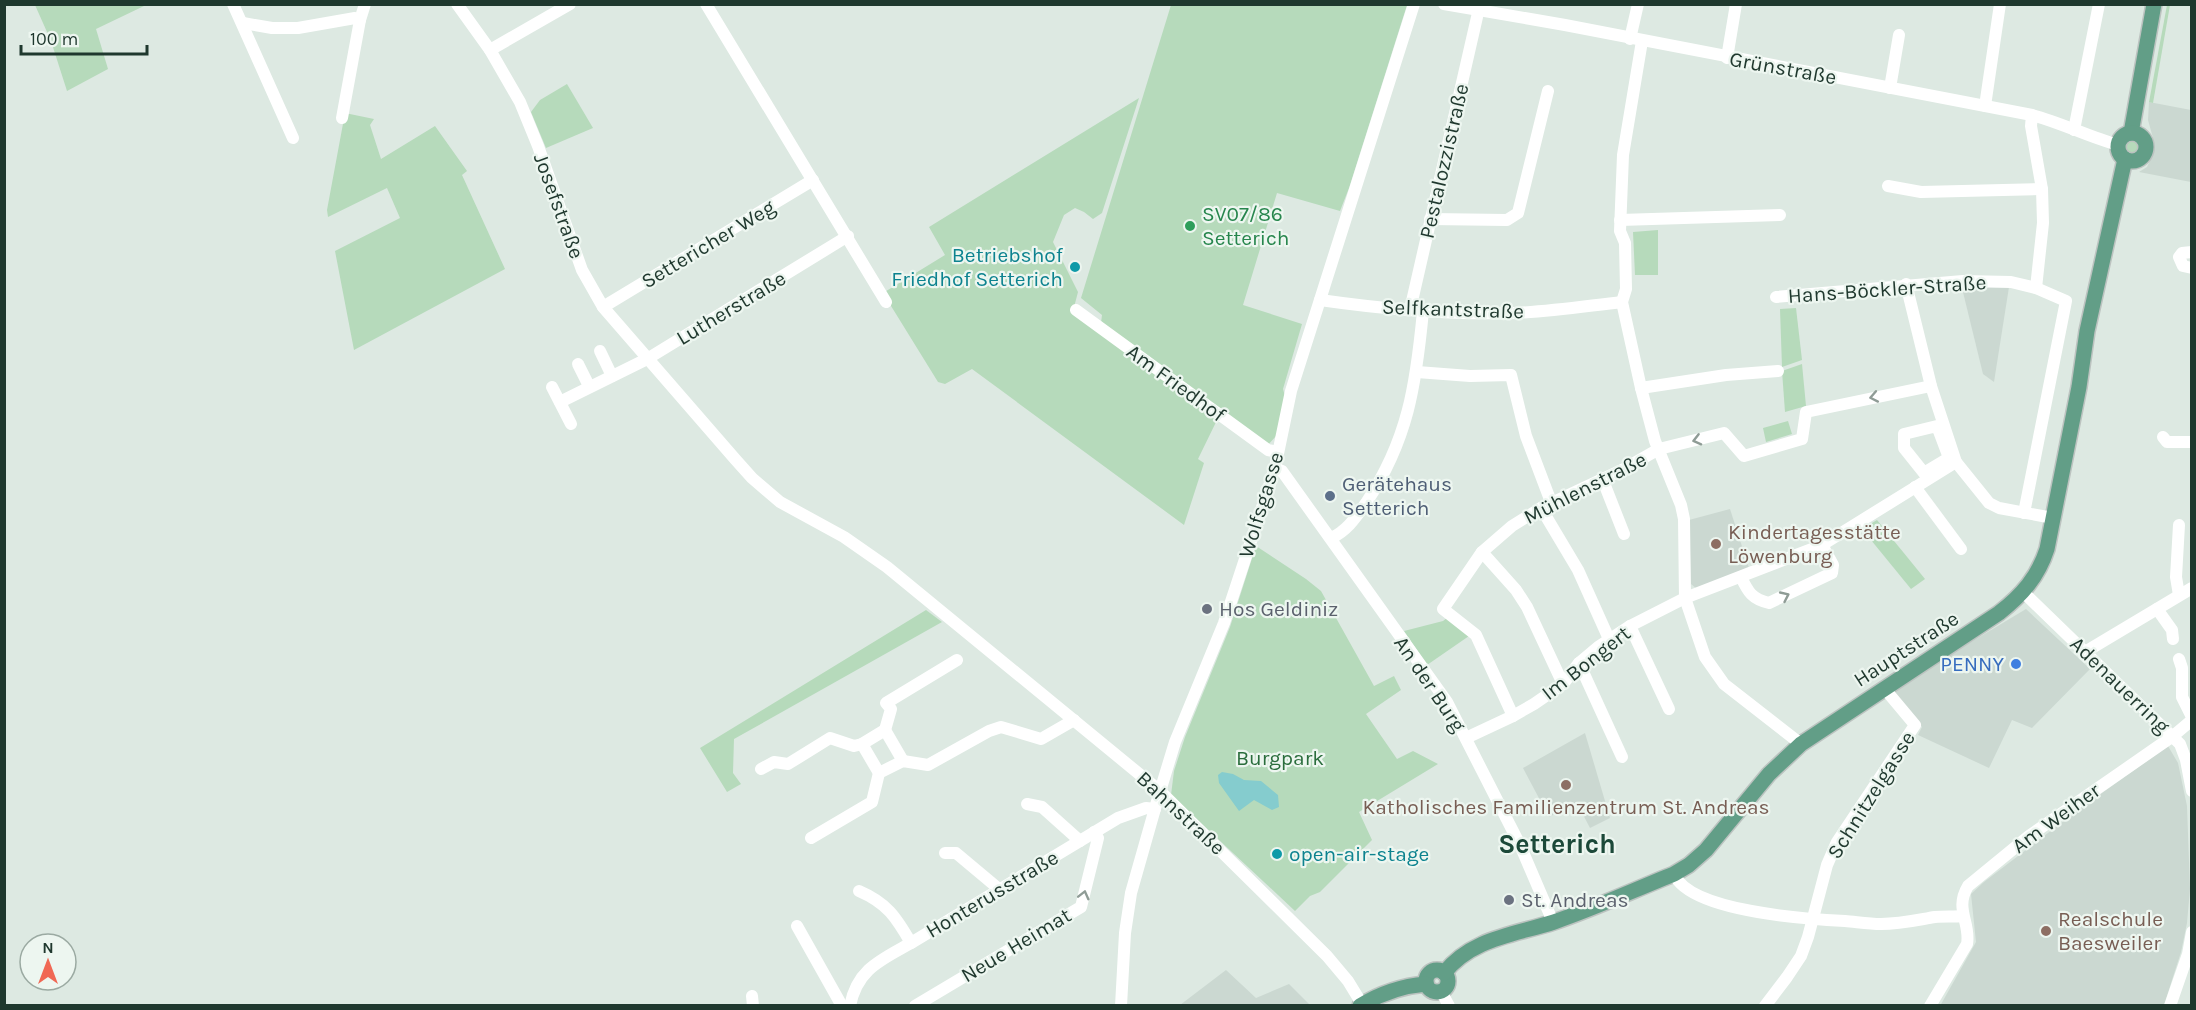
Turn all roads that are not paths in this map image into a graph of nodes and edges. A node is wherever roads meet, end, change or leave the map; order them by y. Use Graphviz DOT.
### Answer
graph roads {
  1 [pos="233,4"];
  2 [pos="365,4"];
  3 [pos="457,4"];
  4 [pos="570,4"];
  5 [pos="706,4"];
  6 [pos="1413,4"];
  7 [pos="1444,4"];
  8 [pos="1638,4"];
  9 [pos="1736,4"];
  10 [pos="2000,4"];
  11 [pos="2099,4"];
  12 [pos="2154,4"];
  13 [pos="1479,8"];
  14 [pos="360,20"];
  15 [pos="243,23"];
  16 [pos="1899,35"];
  17 [pos="1636,40"];
  18 [pos="490,50"];
  19 [pos="1727,58"];
  20 [pos="1890,88"];
  21 [pos="1548,91"];
  22 [pos="1985,106"];
  23 [pos="2032,116"];
  24 [pos="342,118"];
  25 [pos="2074,130"];
  26 [pos="2131,133"];
  27 [pos="293,138"];
  28 [pos="2118,145"];
  29 [pos="2126,159"];
  30 [pos="813,180"];
  31 [pos="1888,186"];
  32 [pos="2043,189"];
  33 [pos="1780,215"];
  34 [pos="1431,219"];
  35 [pos="1620,220"];
  36 [pos="848,236"];
  37 [pos="2192,252"];
  38 [pos="2192,268"];
  39 [pos="1906,284"];
  40 [pos="2036,288"];
  41 [pos="1776,297"];
  42 [pos="1320,300"];
  43 [pos="886,302"];
  44 [pos="1622,302"];
  45 [pos="603,307"];
  46 [pos="1076,310"];
  47 [pos="1417,311"];
  48 [pos="600,351"];
  49 [pos="647,359"];
  50 [pos="578,364"];
  51 [pos="1778,371"];
  52 [pos="1417,372"];
  53 [pos="612,376"];
  54 [pos="552,387"];
  55 [pos="589,387"];
  56 [pos="1931,387"];
  57 [pos="1641,388"];
  58 [pos="560,402"];
  59 [pos="571,424"];
  60 [pos="2163,437"];
  61 [pos="2192,441"];
  62 [pos="1659,449"];
  63 [pos="1278,452"];
  64 [pos="1956,462"];
  65 [pos="1275,468"];
  66 [pos="1602,478"];
  67 [pos="1916,487"];
  68 [pos="1546,505"];
  69 [pos="2024,513"];
  70 [pos="2053,518"];
  71 [pos="2179,525"];
  72 [pos="1624,534"];
  73 [pos="1331,538"];
  74 [pos="1822,545"];
  75 [pos="1961,549"];
  76 [pos="1482,552"];
  77 [pos="1741,577"];
  78 [pos="2192,588"];
  79 [pos="2024,592"];
  80 [pos="2179,595"];
  81 [pos="1685,598"];
  82 [pos="2157,609"];
  83 [pos="1630,626"];
  84 [pos="1609,639"];
  85 [pos="2173,639"];
  86 [pos="980,643"];
  87 [pos="2085,652"];
  88 [pos="2179,659"];
  89 [pos="957,660"];
  90 [pos="1579,663"];
  91 [pos="1563,684"];
  92 [pos="1884,688"];
  93 [pos="1669,709"];
  94 [pos="1513,716"];
  95 [pos="2192,718"];
  96 [pos="1074,720"];
  97 [pos="885,730"];
  98 [pos="2173,736"];
  99 [pos="1466,738"];
  100 [pos="861,744"];
  101 [pos="1801,744"];
  102 [pos="1622,757"];
  103 [pos="903,761"];
  104 [pos="761,769"];
  105 [pos="879,773"];
  106 [pos="1160,791"];
  107 [pos="2192,791"];
  108 [pos="1027,804"];
  109 [pos="1155,809"];
  110 [pos="1094,832"];
  111 [pos="811,838"];
  112 [pos="1080,841"];
  113 [pos="945,853"];
  114 [pos="1674,874"];
  115 [pos="999,889"];
  116 [pos="859,891"];
  117 [pos="1963,916"];
  118 [pos="1812,920"];
  119 [pos="1553,922"];
  120 [pos="797,926"];
  121 [pos="2192,932"];
  122 [pos="911,943"];
  123 [pos="1444,973"];
  124 [pos="1426,984"];
  125 [pos="1441,991"];
  126 [pos="842,1005"];
  127 [pos="850,1005"];
  128 [pos="915,1005"];
  129 [pos="1121,1005"];
  130 [pos="1361,1005"];
  131 [pos="1449,1005"];
  132 [pos="1765,1005"];
  133 [pos="1930,1005"];
  134 [pos="2170,1005"];
  1 -- 15 [label="street"];
  2 -- 14 [label="street"];
  3 -- 18 [label="street, Josefstraße"];
  4 -- 18 [label="street"];
  5 -- 30 [label="street"];
  6 -- 42 [label="street, Wolfsgasse"];
  7 -- 13 [label="street, Grünstraße"];
  8 -- 17 [label="street"];
  9 -- 19 [label="street"];
  10 -- 22 [label="street"];
  11 -- 25 [label="street"];
  12 -- 26 [label="main road"];
  13 -- 17 [label="street, Grünstraße"];
  13 -- 34 [label="street, Pestalozzistraße"];
  14 -- 15 [label="street"];
  14 -- 24 [label="street"];
  15 -- 27 [label="street"];
  16 -- 20 [label="street"];
  17 -- 19 [label="street, Grünstraße"];
  17 -- 35 [label="street"];
  18 -- 45 [label="street, Josefstraße"];
  19 -- 20 [label="street, Grünstraße"];
  20 -- 22 [label="street, Grünstraße"];
  21 -- 34 [label="street"];
  22 -- 23 [label="street, Grünstraße"];
  23 -- 25 [label="street, Grünstraße"];
  23 -- 32 [label="street"];
  25 -- 28 [label="street, Grünstraße"];
  26 -- 28 [label="main road"];
  26 -- 29 [label="main road"];
  28 -- 29 [label="main road"];
  29 -- 70 [label="main road, Hauptstraße"];
  30 -- 36 [label="street"];
  30 -- 45 [label="street, Settericher Weg"];
  31 -- 32 [label="street"];
  32 -- 40 [label="street"];
  33 -- 35 [label="street"];
  34 -- 47 [label="street, Pestalozzistraße"];
  35 -- 44 [label="street"];
  36 -- 43 [label="street"];
  36 -- 49 [label="street, Lutherstraße"];
  37 -- 38 [label="street"];
  39 -- 40 [label="street, Hans-Böckler-Straße"];
  39 -- 41 [label="street, Hans-Böckler-Straße"];
  39 -- 56 [label="street"];
  40 -- 69 [label="street, Hans-Böckler-Straße"];
  42 -- 47 [label="street, Selfkantstraße"];
  42 -- 63 [label="street, Wolfsgasse"];
  44 -- 47 [label="street, Selfkantstraße"];
  44 -- 57 [label="street"];
  45 -- 49 [label="street, Josefstraße"];
  46 -- 63 [label="street, Am Friedhof"];
  47 -- 52 [label="street, Pestalozzistraße"];
  48 -- 53 [label="street"];
  49 -- 53 [label="street, Lutherstraße"];
  49 -- 86 [label="street, Josefstraße"];
  50 -- 55 [label="street"];
  51 -- 57 [label="street"];
  52 -- 68 [label="street"];
  52 -- 73 [label="street, Pestalozzistraße"];
  53 -- 55 [label="street, Lutherstraße"];
  54 -- 58 [label="street"];
  55 -- 58 [label="street, Lutherstraße"];
  56 -- 62 [label="street, Mühlenstraße, one-way"];
  56 -- 64 [label="street"];
  57 -- 62 [label="street"];
  58 -- 59 [label="street"];
  60 -- 61 [label="street"];
  62 -- 66 [label="street, Mühlenstraße"];
  62 -- 81 [label="street"];
  63 -- 65 [label="street, Wolfsgasse"];
  64 -- 67 [label="street, Im Bongert"];
  64 -- 69 [label="street"];
  65 -- 73 [label="street, An der Burg"];
  65 -- 106 [label="street, Wolfsgasse"];
  66 -- 68 [label="street, Mühlenstraße"];
  66 -- 72 [label="street"];
  67 -- 74 [label="street, Im Bongert"];
  67 -- 75 [label="street"];
  68 -- 76 [label="street, Mühlenstraße"];
  68 -- 84 [label="street"];
  69 -- 70 [label="street"];
  70 -- 79 [label="main road, Hauptstraße"];
  71 -- 80 [label="street"];
  73 -- 99 [label="street, An der Burg"];
  74 -- 77 [label="street, Im Bongert"];
  77 -- 74 [label="street, one-way"];
  76 -- 91 [label="street"];
  76 -- 94 [label="street, Mühlenstraße"];
  77 -- 81 [label="street, Im Bongert"];
  78 -- 80 [label="street"];
  79 -- 87 [label="street, Adenauerring"];
  79 -- 92 [label="main road, Hauptstraße"];
  80 -- 82 [label="street"];
  81 -- 83 [label="street, Im Bongert"];
  81 -- 101 [label="street"];
  82 -- 85 [label="street"];
  82 -- 87 [label="street"];
  83 -- 84 [label="street, Im Bongert"];
  83 -- 93 [label="street"];
  84 -- 90 [label="street, Im Bongert"];
  86 -- 96 [label="street, Bahnstraße"];
  87 -- 98 [label="street, Adenauerring"];
  88 -- 95 [label="street"];
  89 -- 97 [label="street"];
  90 -- 91 [label="street, Im Bongert"];
  90 -- 102 [label="street"];
  91 -- 94 [label="street, Im Bongert"];
  92 -- 101 [label="main road, Hauptstraße"];
  92 -- 118 [label="street, Schnitzelgasse"];
  94 -- 99 [label="street, Im Bongert"];
  95 -- 98 [label="street, Am Weiher"];
  96 -- 103 [label="street"];
  96 -- 106 [label="street, Bahnstraße"];
  97 -- 100 [label="street"];
  97 -- 103 [label="street"];
  98 -- 107 [label="street, Adenauerring"];
  98 -- 117 [label="street, Am Weiher"];
  99 -- 119 [label="street, An der Burg"];
  100 -- 104 [label="street"];
  100 -- 105 [label="street"];
  101 -- 114 [label="main road, Hauptstraße"];
  103 -- 105 [label="street"];
  105 -- 111 [label="street"];
  106 -- 109 [label="street, Wolfsgasse"];
  106 -- 130 [label="street, Bahnstraße"];
  108 -- 112 [label="street"];
  109 -- 110 [label="street, Honterusstraße"];
  109 -- 129 [label="street, Wolfsgasse"];
  110 -- 112 [label="street, Honterusstraße"];
  128 -- 110 [label="street, Neue Heimat, one-way"];
  112 -- 115 [label="street, Honterusstraße"];
  113 -- 115 [label="street"];
  114 -- 118 [label="street"];
  114 -- 119 [label="main road, Hauptstraße"];
  115 -- 122 [label="street, Honterusstraße"];
  116 -- 122 [label="street"];
  117 -- 118 [label="street"];
  117 -- 133 [label="street, Am Weiher"];
  118 -- 132 [label="street, Schnitzelgasse"];
  119 -- 123 [label="main road, Hauptstraße"];
  120 -- 126 [label="street"];
  121 -- 134 [label="street"];
  122 -- 127 [label="street, Honterusstraße"];
  123 -- 124 [label="main road"];
  123 -- 125 [label="main road"];
  124 -- 125 [label="main road"];
  124 -- 130 [label="main road"];
  125 -- 131 [label="street"];
}
